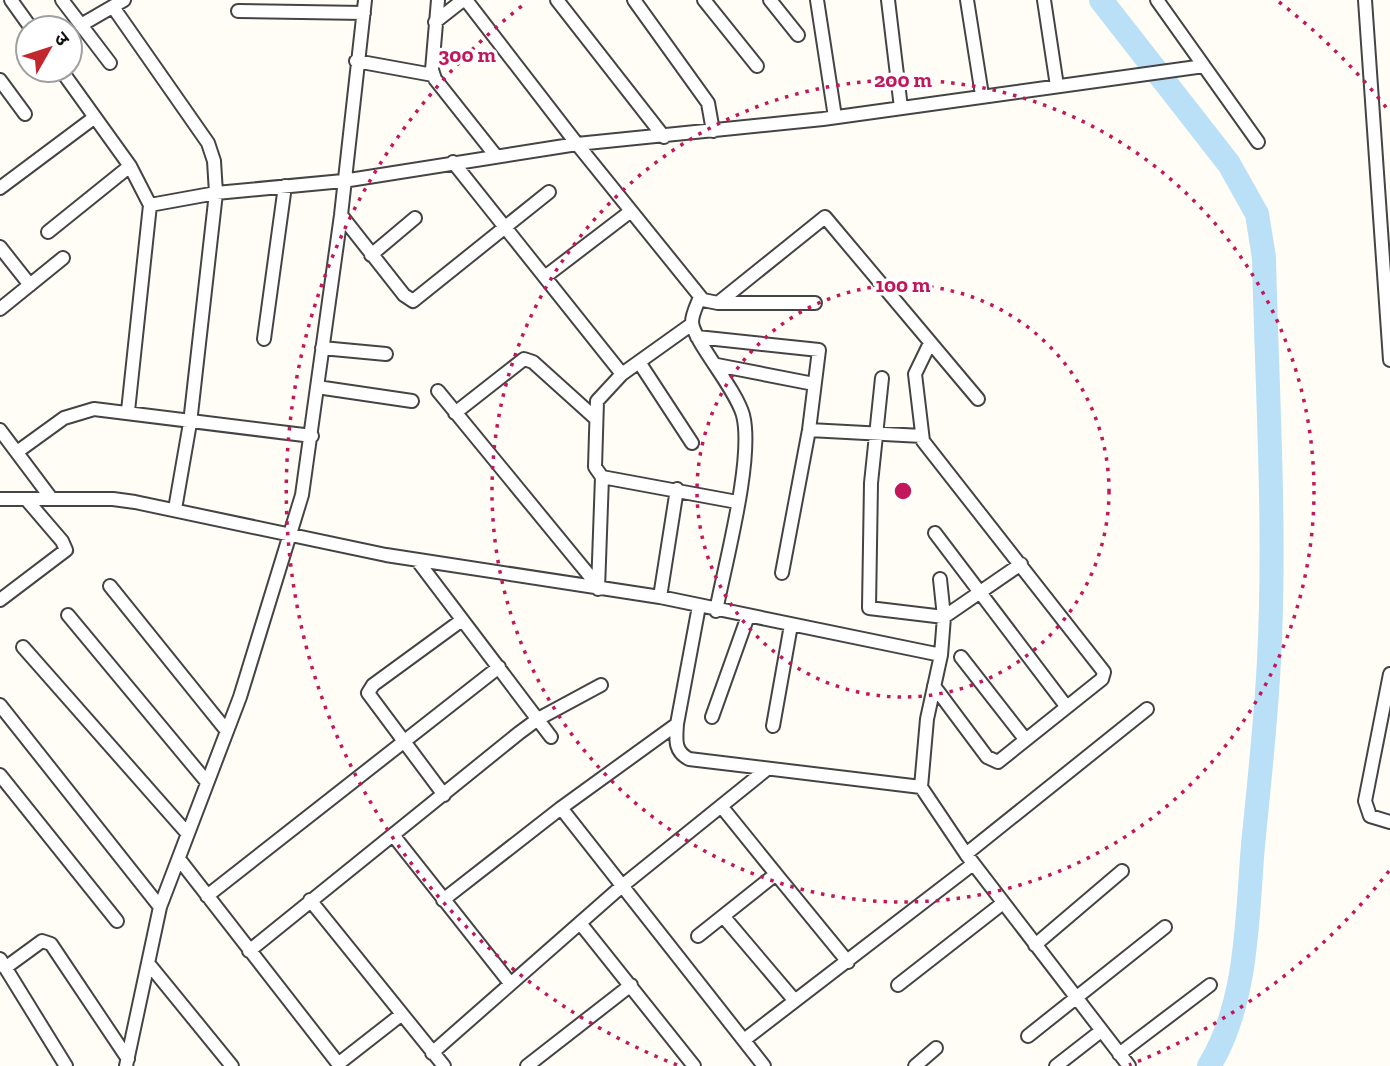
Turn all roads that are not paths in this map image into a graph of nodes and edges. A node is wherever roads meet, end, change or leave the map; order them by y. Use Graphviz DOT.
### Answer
graph roads {
  1 [pos="62,0"];
  2 [pos="438,0"];
  3 [pos="464,0"];
  4 [pos="557,0"];
  5 [pos="634,0"];
  6 [pos="704,0"];
  7 [pos="770,0"];
  8 [pos="817,0"];
  9 [pos="888,0"];
  10 [pos="967,0"];
  11 [pos="1044,0"];
  12 [pos="1157,0"];
  13 [pos="1366,0"];
  14 [pos="118,3"];
  15 [pos="364,6"];
  16 [pos="238,11"];
  17 [pos="73,14"];
  18 [pos="435,22"];
  19 [pos="84,23"];
  20 [pos="84,29"];
  21 [pos="798,35"];
  22 [pos="356,61"];
  23 [pos="110,63"];
  24 [pos="757,66"];
  25 [pos="1204,66"];
  26 [pos="433,75"];
  27 [pos="0,80"];
  28 [pos="71,84"];
  29 [pos="1057,86"];
  30 [pos="982,95"];
  31 [pos="901,108"];
  32 [pos="25,114"];
  33 [pos="95,117"];
  34 [pos="835,117"];
  35 [pos="713,131"];
  36 [pos="664,137"];
  37 [pos="1258,142"];
  38 [pos="577,144"];
  39 [pos="496,156"];
  40 [pos="453,162"];
  41 [pos="130,166"];
  42 [pos="343,181"];
  43 [pos="285,186"];
  44 [pos="0,188"];
  45 [pos="549,192"];
  46 [pos="216,193"];
  47 [pos="1385,196"];
  48 [pos="150,205"];
  49 [pos="631,211"];
  50 [pos="341,215"];
  51 [pos="415,218"];
  52 [pos="505,229"];
  53 [pos="48,232"];
  54 [pos="0,247"];
  55 [pos="372,255"];
  56 [pos="63,258"];
  57 [pos="546,276"];
  58 [pos="30,285"];
  59 [pos="700,297"];
  60 [pos="718,303"];
  61 [pos="816,303"];
  62 [pos="0,309"];
  63 [pos="1389,323"];
  64 [pos="694,330"];
  65 [pos="264,339"];
  66 [pos="930,343"];
  67 [pos="322,348"];
  68 [pos="386,354"];
  69 [pos="1390,360"];
  70 [pos="639,362"];
  71 [pos="718,365"];
  72 [pos="622,374"];
  73 [pos="882,378"];
  74 [pos="814,384"];
  75 [pos="317,387"];
  76 [pos="438,391"];
  77 [pos="978,399"];
  78 [pos="412,401"];
  79 [pos="128,411"];
  80 [pos="456,413"];
  81 [pos="594,417"];
  82 [pos="190,423"];
  83 [pos="0,430"];
  84 [pos="809,430"];
  85 [pos="874,432"];
  86 [pos="312,436"];
  87 [pos="922,436"];
  88 [pos="692,443"];
  89 [pos="18,453"];
  90 [pos="602,477"];
  91 [pos="677,489"];
  92 [pos="51,498"];
  93 [pos="0,499"];
  94 [pos="26,499"];
  95 [pos="737,502"];
  96 [pos="175,509"];
  97 [pos="935,533"];
  98 [pos="291,535"];
  99 [pos="417,560"];
  100 [pos="1021,564"];
  101 [pos="782,573"];
  102 [pos="940,579"];
  103 [pos="110,586"];
  104 [pos="598,588"];
  105 [pos="981,592"];
  106 [pos="660,597"];
  107 [pos="0,600"];
  108 [pos="699,606"];
  109 [pos="716,611"];
  110 [pos="68,615"];
  111 [pos="748,616"];
  112 [pos="943,617"];
  113 [pos="462,621"];
  114 [pos="790,625"];
  115 [pos="23,647"];
  116 [pos="941,655"];
  117 [pos="961,657"];
  118 [pos="499,667"];
  119 [pos="1390,674"];
  120 [pos="601,685"];
  121 [pos="934,686"];
  122 [pos="0,705"];
  123 [pos="1066,706"];
  124 [pos="1147,709"];
  125 [pos="712,717"];
  126 [pos="538,719"];
  127 [pos="677,724"];
  128 [pos="773,726"];
  129 [pos="226,730"];
  130 [pos="551,737"];
  131 [pos="1025,739"];
  132 [pos="403,741"];
  133 [pos="767,769"];
  134 [pos="1,779"];
  135 [pos="206,781"];
  136 [pos="921,787"];
  137 [pos="444,795"];
  138 [pos="721,806"];
  139 [pos="561,808"];
  140 [pos="1390,822"];
  141 [pos="187,833"];
  142 [pos="393,835"];
  143 [pos="179,859"];
  144 [pos="969,859"];
  145 [pos="1122,871"];
  146 [pos="776,874"];
  147 [pos="622,886"];
  148 [pos="208,895"];
  149 [pos="310,900"];
  150 [pos="443,900"];
  151 [pos="1003,903"];
  152 [pos="160,908"];
  153 [pos="723,916"];
  154 [pos="117,921"];
  155 [pos="580,923"];
  156 [pos="1165,927"];
  157 [pos="698,936"];
  158 [pos="1035,945"];
  159 [pos="249,951"];
  160 [pos="848,962"];
  161 [pos="148,963"];
  162 [pos="3,964"];
  163 [pos="510,983"];
  164 [pos="631,985"];
  165 [pos="898,985"];
  166 [pos="1210,985"];
  167 [pos="1076,998"];
  168 [pos="795,1001"];
  169 [pos="402,1014"];
  170 [pos="1101,1031"];
  171 [pos="1028,1036"];
  172 [pos="744,1040"];
  173 [pos="936,1048"];
  174 [pos="432,1053"];
  175 [pos="1119,1054"];
  176 [pos="127,1063"];
  177 [pos="533,1064"];
  178 [pos="339,1065"];
  179 [pos="66,1066"];
  180 [pos="232,1066"];
  181 [pos="444,1066"];
  182 [pos="694,1066"];
  183 [pos="764,1066"];
  184 [pos="915,1066"];
  185 [pos="1056,1066"];
  186 [pos="1129,1066"];
  1 -- 17 [label="street"];
  2 -- 18 [label="street"];
  3 -- 18 [label="street"];
  3 -- 38 [label="street"];
  4 -- 36 [label="street"];
  5 -- 35 [label="street"];
  6 -- 24 [label="street"];
  7 -- 21 [label="street"];
  8 -- 34 [label="street"];
  9 -- 31 [label="street"];
  10 -- 30 [label="street"];
  11 -- 29 [label="street"];
  12 -- 25 [label="street"];
  13 -- 47 [label="street"];
  14 -- 19 [label="street"];
  14 -- 46 [label="street"];
  15 -- 16 [label="street"];
  15 -- 22 [label="street"];
  18 -- 26 [label="street"];
  20 -- 23 [label="street"];
  22 -- 26 [label="street"];
  22 -- 42 [label="street"];
  25 -- 29 [label="street"];
  25 -- 37 [label="street"];
  26 -- 39 [label="street"];
  27 -- 32 [label="street"];
  28 -- 33 [label="street"];
  29 -- 30 [label="street"];
  30 -- 31 [label="street"];
  31 -- 34 [label="street"];
  33 -- 41 [label="street"];
  33 -- 44 [label="street"];
  34 -- 35 [label="street"];
  35 -- 36 [label="street"];
  36 -- 38 [label="street"];
  38 -- 39 [label="street"];
  38 -- 49 [label="street"];
  39 -- 40 [label="street"];
  40 -- 42 [label="street"];
  40 -- 52 [label="street"];
  41 -- 48 [label="street"];
  41 -- 53 [label="street"];
  42 -- 43 [label="street"];
  42 -- 50 [label="street"];
  43 -- 46 [label="street"];
  43 -- 65 [label="street"];
  45 -- 52 [label="street"];
  46 -- 48 [label="street"];
  46 -- 82 [label="street"];
  47 -- 63 [label="street"];
  48 -- 79 [label="street"];
  49 -- 57 [label="street"];
  49 -- 59 [label="street"];
  50 -- 55 [label="street"];
  50 -- 67 [label="street"];
  51 -- 55 [label="street"];
  52 -- 55 [label="street"];
  52 -- 57 [label="street"];
  54 -- 58 [label="street"];
  56 -- 58 [label="street"];
  57 -- 72 [label="street"];
  58 -- 62 [label="street"];
  59 -- 60 [label="street"];
  59 -- 64 [label="street"];
  60 -- 61 [label="street"];
  60 -- 66 [label="street"];
  63 -- 69 [label="street"];
  64 -- 70 [label="street"];
  64 -- 71 [label="street"];
  64 -- 74 [label="street"];
  66 -- 77 [label="street"];
  66 -- 87 [label="street"];
  67 -- 68 [label="street"];
  67 -- 75 [label="street"];
  70 -- 72 [label="street"];
  70 -- 88 [label="street"];
  71 -- 74 [label="street"];
  71 -- 95 [label="street"];
  72 -- 81 [label="street"];
  73 -- 85 [label="street"];
  74 -- 84 [label="street"];
  75 -- 78 [label="street"];
  75 -- 86 [label="street"];
  76 -- 80 [label="street"];
  79 -- 82 [label="street"];
  79 -- 89 [label="street"];
  80 -- 81 [label="street"];
  80 -- 104 [label="street"];
  81 -- 90 [label="street"];
  82 -- 86 [label="street"];
  82 -- 96 [label="street"];
  83 -- 89 [label="street"];
  84 -- 85 [label="street"];
  84 -- 101 [label="street"];
  85 -- 87 [label="street"];
  85 -- 112 [label="street"];
  86 -- 98 [label="street"];
  87 -- 100 [label="street"];
  89 -- 92 [label="street"];
  90 -- 91 [label="street"];
  90 -- 104 [label="street"];
  91 -- 95 [label="street"];
  91 -- 106 [label="street"];
  92 -- 94 [label="street"];
  92 -- 96 [label="street"];
  93 -- 94 [label="street"];
  94 -- 107 [label="street"];
  95 -- 109 [label="street"];
  96 -- 98 [label="street"];
  97 -- 105 [label="street"];
  98 -- 99 [label="street"];
  98 -- 129 [label="street"];
  99 -- 104 [label="street"];
  99 -- 113 [label="street"];
  100 -- 105 [label="street"];
  100 -- 123 [label="street"];
  102 -- 112 [label="street"];
  103 -- 129 [label="street"];
  104 -- 106 [label="street"];
  105 -- 112 [label="street"];
  105 -- 123 [label="street"];
  106 -- 108 [label="street"];
  108 -- 109 [label="street"];
  108 -- 127 [label="street"];
  109 -- 111 [label="street"];
  110 -- 135 [label="street"];
  111 -- 114 [label="street"];
  111 -- 125 [label="street"];
  112 -- 116 [label="street"];
  113 -- 118 [label="street"];
  113 -- 132 [label="street"];
  114 -- 116 [label="street"];
  114 -- 128 [label="street"];
  115 -- 141 [label="street"];
  116 -- 121 [label="street"];
  117 -- 131 [label="street"];
  118 -- 126 [label="street"];
  118 -- 132 [label="street"];
  119 -- 140 [label="street"];
  120 -- 126 [label="street"];
  121 -- 131 [label="street"];
  121 -- 136 [label="street"];
  122 -- 152 [label="street"];
  123 -- 131 [label="street"];
  124 -- 144 [label="street"];
  126 -- 130 [label="street"];
  126 -- 137 [label="street"];
  127 -- 133 [label="street"];
  127 -- 139 [label="street"];
  129 -- 135 [label="street"];
  132 -- 137 [label="street"];
  132 -- 148 [label="street"];
  133 -- 136 [label="street"];
  133 -- 138 [label="street"];
  134 -- 154 [label="street"];
  135 -- 141 [label="street"];
  136 -- 144 [label="street"];
  137 -- 142 [label="street"];
  138 -- 146 [label="street"];
  138 -- 147 [label="street"];
  139 -- 147 [label="street"];
  139 -- 150 [label="street"];
  141 -- 143 [label="street"];
  142 -- 149 [label="street"];
  142 -- 150 [label="street"];
  143 -- 148 [label="street"];
  143 -- 152 [label="street"];
  144 -- 151 [label="street"];
  144 -- 160 [label="street"];
  145 -- 158 [label="street"];
  146 -- 153 [label="street"];
  146 -- 160 [label="street"];
  147 -- 155 [label="street"];
  147 -- 172 [label="street"];
  148 -- 159 [label="street"];
  149 -- 159 [label="street"];
  149 -- 169 [label="street"];
  150 -- 163 [label="street"];
  151 -- 158 [label="street"];
  151 -- 165 [label="street"];
  152 -- 161 [label="street"];
  153 -- 157 [label="street"];
  153 -- 168 [label="street"];
  155 -- 163 [label="street"];
  155 -- 164 [label="street"];
  156 -- 167 [label="street"];
  158 -- 167 [label="street"];
  159 -- 178 [label="street"];
  160 -- 168 [label="street"];
  161 -- 176 [label="street"];
  161 -- 180 [label="street"];
  162 -- 176 [label="street"];
  162 -- 179 [label="street"];
  163 -- 174 [label="street"];
  164 -- 177 [label="street"];
  164 -- 182 [label="street"];
  166 -- 175 [label="street"];
  167 -- 170 [label="street"];
  167 -- 171 [label="street"];
  168 -- 172 [label="street"];
  169 -- 174 [label="street"];
  169 -- 178 [label="street"];
  170 -- 175 [label="street"];
  170 -- 185 [label="street"];
  172 -- 183 [label="street"];
  173 -- 184 [label="street"];
  174 -- 181 [label="street"];
  175 -- 186 [label="street"];
}
